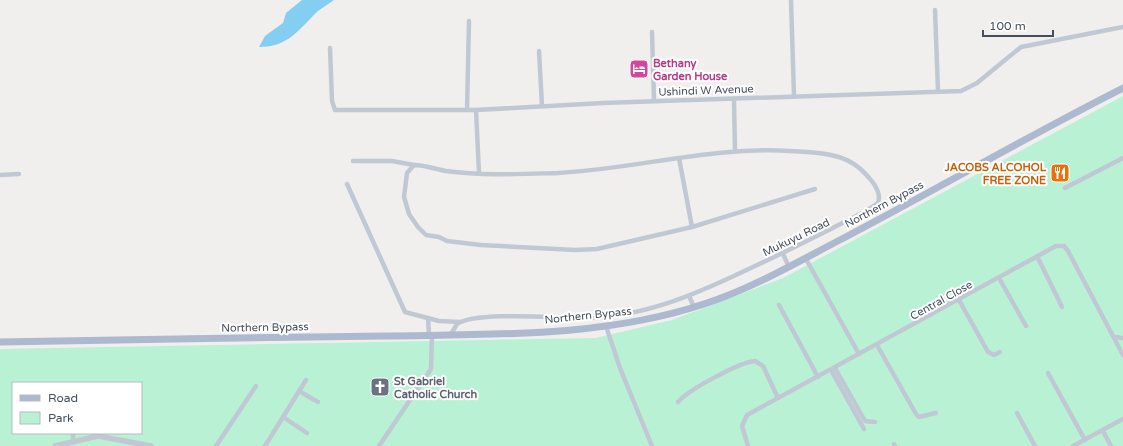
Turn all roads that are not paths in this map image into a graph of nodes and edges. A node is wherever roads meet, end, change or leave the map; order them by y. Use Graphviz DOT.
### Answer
graph roads {
  1 [pos="791,0"];
  2 [pos="935,10"];
  3 [pos="469,21"];
  4 [pos="1123,27"];
  5 [pos="652,32"];
  6 [pos="330,48"];
  7 [pos="539,51"];
  8 [pos="1123,88"];
  9 [pos="938,91"];
  10 [pos="794,96"];
  11 [pos="734,99"];
  12 [pos="654,101"];
  13 [pos="542,106"];
  14 [pos="467,110"];
  15 [pos="476,110"];
  16 [pos="735,151"];
  17 [pos="679,158"];
  18 [pos="1123,158"];
  19 [pos="353,161"];
  20 [pos="414,164"];
  21 [pos="19,174"];
  22 [pos="479,174"];
  23 [pos="0,175"];
  24 [pos="347,184"];
  25 [pos="1065,188"];
  26 [pos="814,189"];
  27 [pos="692,227"];
  28 [pos="783,254"];
  29 [pos="1038,258"];
  30 [pos="806,259"];
  31 [pos="789,267"];
  32 [pos="999,278"];
  33 [pos="689,296"];
  34 [pos="959,300"];
  35 [pos="779,306"];
  36 [pos="694,307"];
  37 [pos="1062,307"];
  38 [pos="592,317"];
  39 [pos="428,318"];
  40 [pos="460,322"];
  41 [pos="606,326"];
  42 [pos="1026,326"];
  43 [pos="594,327"];
  44 [pos="451,334"];
  45 [pos="430,335"];
  46 [pos="1114,338"];
  47 [pos="1123,338"];
  48 [pos="0,342"];
  49 [pos="877,345"];
  50 [pos="1000,352"];
  51 [pos="859,354"];
  52 [pos="1123,355"];
  53 [pos="833,369"];
  54 [pos="1048,373"];
  55 [pos="818,377"];
  56 [pos="306,380"];
  57 [pos="256,386"];
  58 [pos="299,391"];
  59 [pos="778,398"];
  60 [pos="318,402"];
  61 [pos="678,402"];
  62 [pos="936,413"];
  63 [pos="1017,413"];
  64 [pos="283,418"];
  65 [pos="1123,419"];
  66 [pos="875,422"];
  67 [pos="864,429"];
  68 [pos="1103,431"];
  69 [pos="307,433"];
  70 [pos="73,434"];
  71 [pos="1085,440"];
  72 [pos="73,442"];
  73 [pos="55,446"];
  74 [pos="151,446"];
  75 [pos="216,446"];
  76 [pos="265,446"];
  77 [pos="379,446"];
  78 [pos="652,446"];
  79 [pos="748,446"];
  80 [pos="1035,446"];
  81 [pos="1073,446"];
  82 [pos="1112,446"];
  1 -- 10 [label="street"];
  2 -- 9 [label="street"];
  3 -- 14 [label="street"];
  4 -- 9 [label="street, Ushindi W Avenue"];
  5 -- 12 [label="street"];
  6 -- 14 [label="street, Ushindi W Avenue"];
  7 -- 13 [label="street"];
  8 -- 30 [label="main road, Northern Bypass"];
  9 -- 10 [label="street, Ushindi W Avenue"];
  10 -- 11 [label="street, Ushindi W Avenue"];
  11 -- 12 [label="street, Ushindi W Avenue"];
  11 -- 16 [label="street"];
  12 -- 13 [label="street, Ushindi W Avenue"];
  13 -- 15 [label="street, Ushindi W Avenue"];
  14 -- 15 [label="street, Ushindi W Avenue"];
  15 -- 22 [label="street"];
  16 -- 17 [label="street, Mukuyu Road"];
  16 -- 28 [label="street, Mukuyu Road"];
  17 -- 22 [label="street, Mukuyu Road"];
  17 -- 27 [label="street"];
  18 -- 25 [label="street"];
  19 -- 20 [label="street, Mukuyu Road"];
  20 -- 22 [label="street, Mukuyu Road"];
  20 -- 27 [label="street"];
  21 -- 23 [label="street"];
  24 -- 39 [label="street, Mukuyu Road"];
  26 -- 27 [label="street"];
  28 -- 31 [label="street"];
  28 -- 33 [label="street, Mukuyu Road"];
  29 -- 32 [label="street, Central Close"];
  29 -- 37 [label="street"];
  29 -- 46 [label="street, Central Close"];
  30 -- 31 [label="main road, Northern Bypass"];
  30 -- 51 [label="street"];
  31 -- 36 [label="main road, Northern Bypass"];
  32 -- 34 [label="street, Central Close"];
  32 -- 42 [label="street"];
  33 -- 36 [label="street"];
  33 -- 38 [label="street, Mukuyu Road"];
  34 -- 49 [label="street, Central Close"];
  34 -- 50 [label="street"];
  35 -- 55 [label="street"];
  36 -- 41 [label="main road, Northern Bypass"];
  38 -- 40 [label="street, Mukuyu Road"];
  38 -- 43 [label="street"];
  39 -- 40 [label="street, Mukuyu Road"];
  39 -- 45 [label="street"];
  40 -- 44 [label="street"];
  41 -- 43 [label="main road, Northern Bypass"];
  41 -- 78 [label="street"];
  43 -- 44 [label="main road, Northern Bypass"];
  44 -- 45 [label="main road, Northern Bypass"];
  45 -- 48 [label="main road, Northern Bypass"];
  45 -- 77 [label="street"];
  46 -- 47 [label="street"];
  46 -- 52 [label="street, Central Close"];
  49 -- 51 [label="street, Central Close"];
  49 -- 62 [label="street"];
  51 -- 53 [label="street, Central Close"];
  53 -- 55 [label="street, Central Close"];
  53 -- 66 [label="street"];
  53 -- 67 [label="street"];
  54 -- 71 [label="street"];
  55 -- 59 [label="street, Central Close"];
  56 -- 58 [label="street"];
  57 -- 75 [label="street"];
  58 -- 60 [label="street"];
  58 -- 64 [label="street"];
  59 -- 61 [label="street"];
  59 -- 79 [label="street, Central Close"];
  63 -- 80 [label="street"];
  64 -- 69 [label="street"];
  64 -- 76 [label="street"];
  65 -- 68 [label="street"];
  68 -- 71 [label="street"];
  68 -- 82 [label="street"];
  70 -- 72 [label="street"];
  71 -- 81 [label="street"];
  72 -- 73 [label="street"];
  72 -- 74 [label="street"];
}
